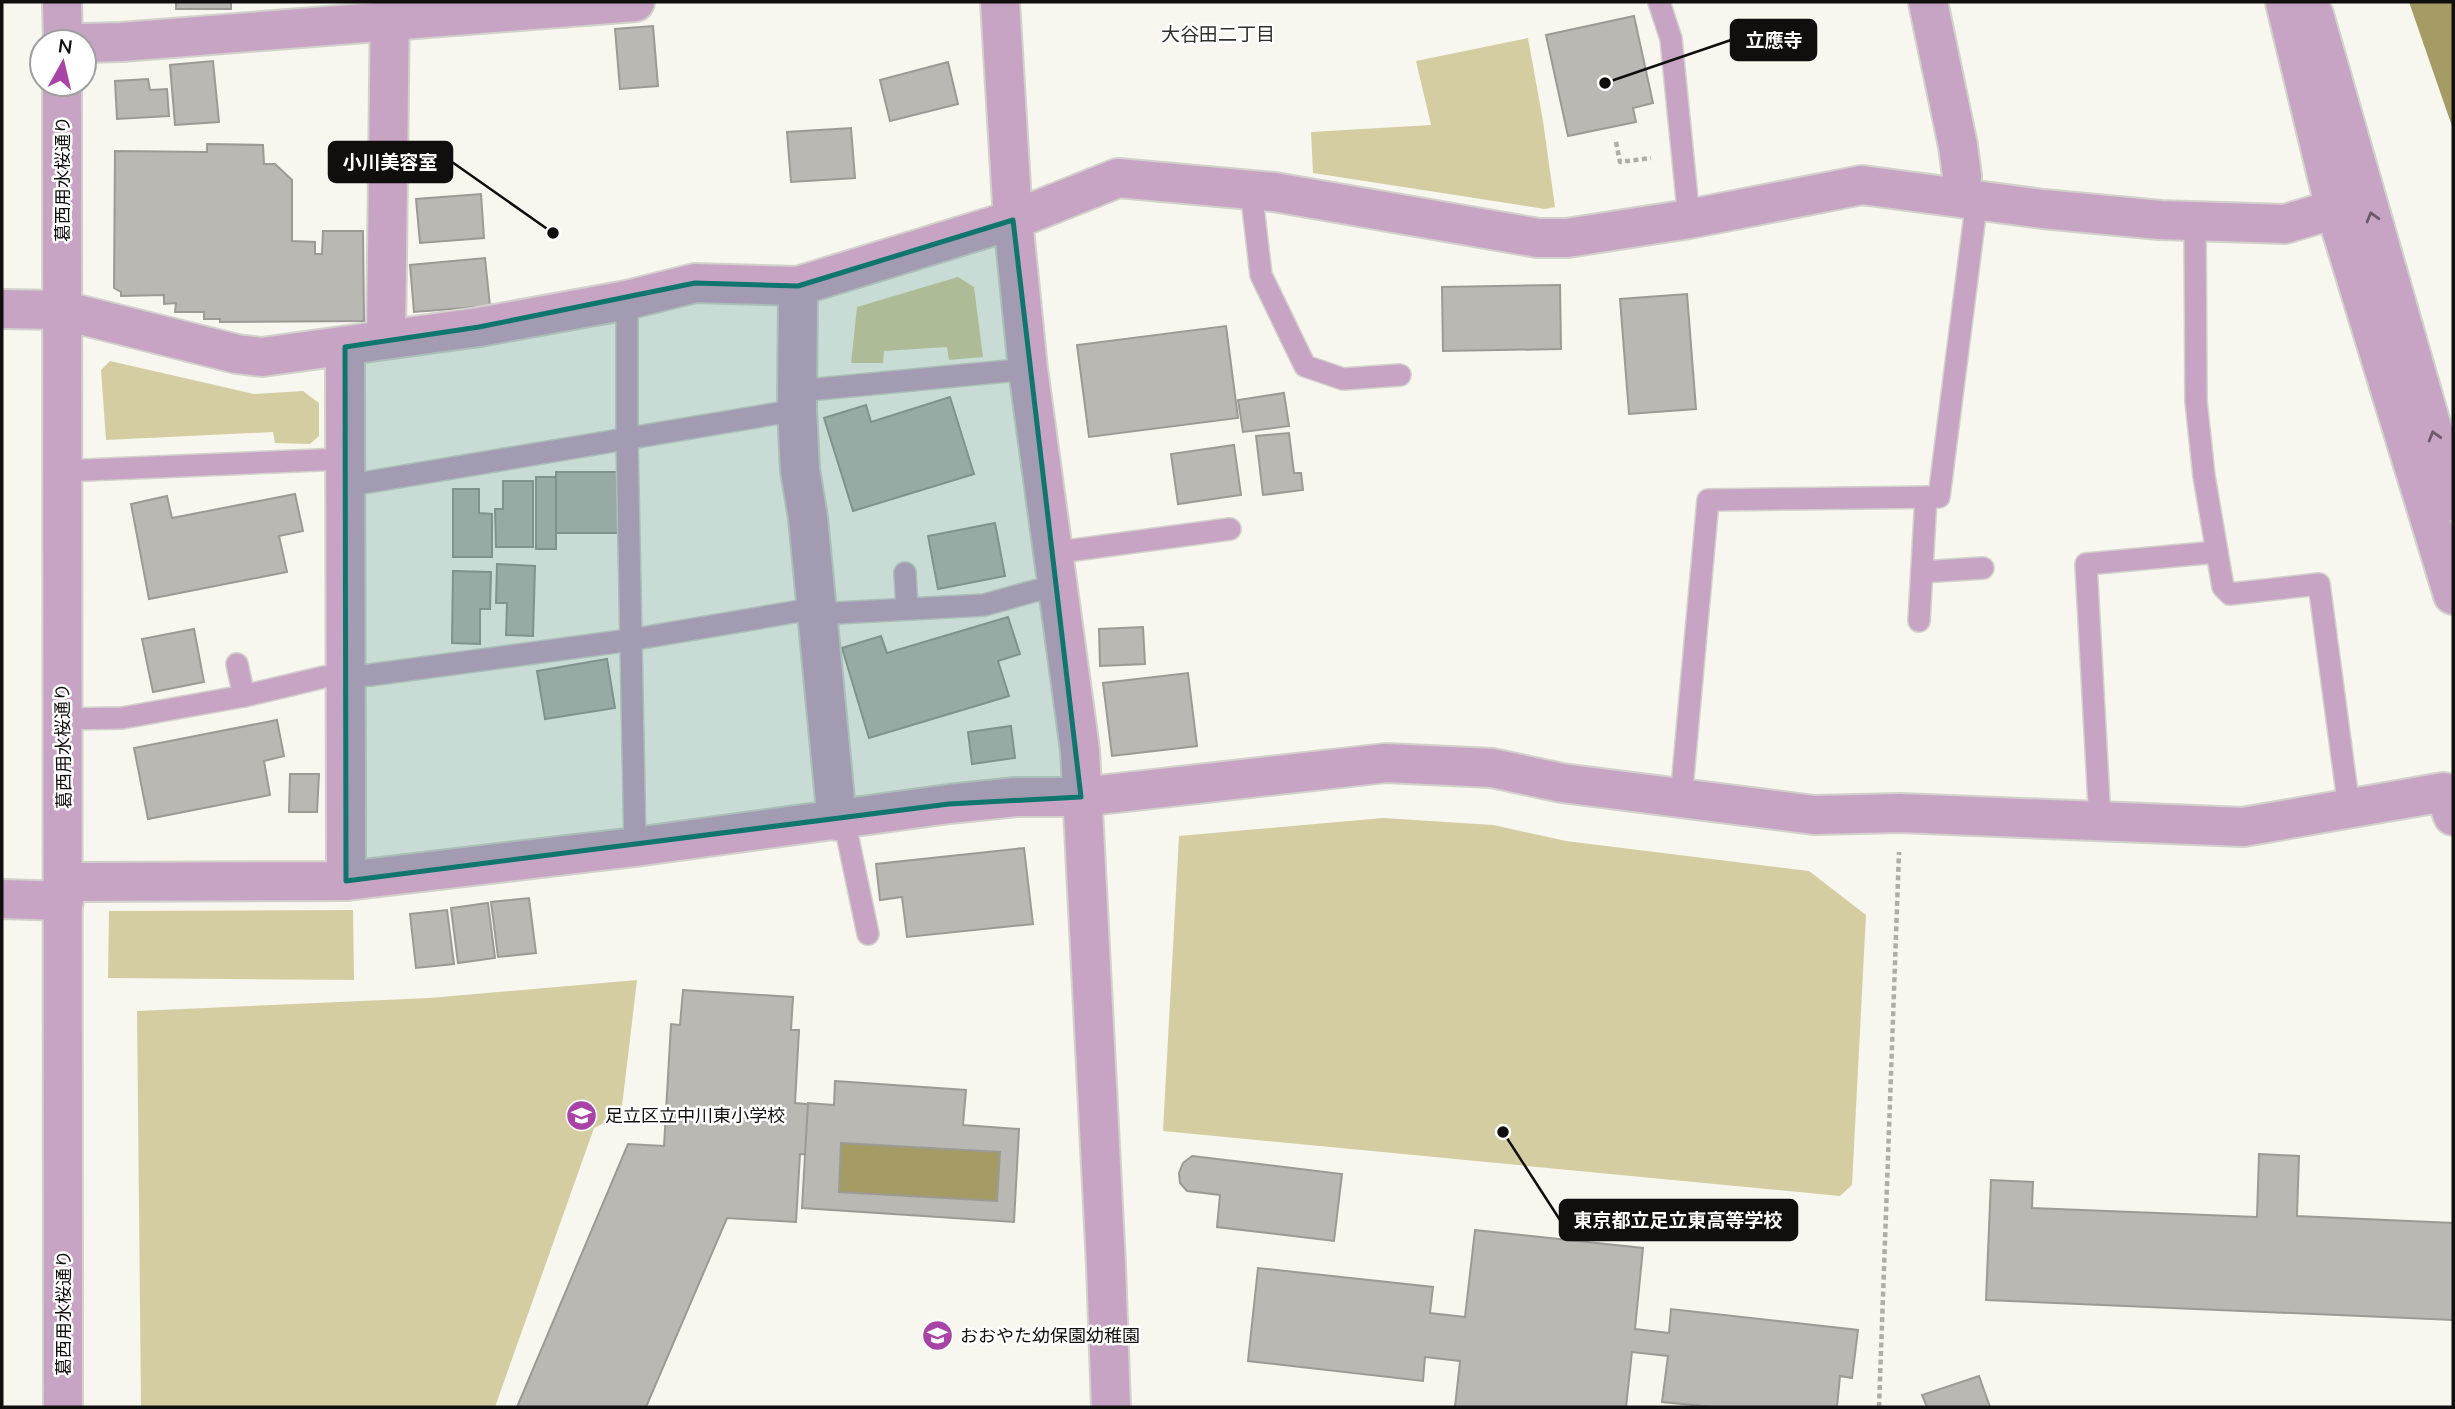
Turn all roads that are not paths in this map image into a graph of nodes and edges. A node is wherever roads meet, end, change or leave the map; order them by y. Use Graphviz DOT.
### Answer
graph roads {
  1 [pos="62,2"];
  2 [pos="635,2"];
  3 [pos="1000,2"];
  4 [pos="1658,2"];
  5 [pos="1928,2"];
  6 [pos="2285,2"];
  7 [pos="2310,2"];
  8 [pos="390,12"];
  9 [pos="63,28"];
  10 [pos="98,43"];
  11 [pos="62,98"];
  12 [pos="1251,190"];
  13 [pos="1969,198"];
  14 [pos="2336,209"];
  15 [pos="1689,219"];
  16 [pos="1013,220"];
  17 [pos="2195,221"];
  18 [pos="798,286"];
  19 [pos="627,300"];
  20 [pos="8,309"];
  21 [pos="61,310"];
  22 [pos="386,339"];
  23 [pos="345,347"];
  24 [pos="1028,369"];
  25 [pos="1400,375"];
  26 [pos="797,401"];
  27 [pos="627,438"];
  28 [pos="62,471"];
  29 [pos="344,472"];
  30 [pos="1926,497"];
  31 [pos="2453,501"];
  32 [pos="1230,529"];
  33 [pos="2217,552"];
  34 [pos="1983,568"];
  35 [pos="1055,570"];
  36 [pos="1922,572"];
  37 [pos="905,573"];
  38 [pos="2453,595"];
  39 [pos="907,608"];
  40 [pos="818,611"];
  41 [pos="1919,621"];
  42 [pos="630,640"];
  43 [pos="237,664"];
  44 [pos="345,678"];
  45 [pos="244,696"];
  46 [pos="62,719"];
  47 [pos="1081,797"];
  48 [pos="1681,799"];
  49 [pos="2349,808"];
  50 [pos="2453,816"];
  51 [pos="840,820"];
  52 [pos="2101,822"];
  53 [pos="635,847"];
  54 [pos="346,881"];
  55 [pos="40,896"];
  56 [pos="868,934"];
  57 [pos="63,1407"];
  58 [pos="1111,1407"];
  1 -- 9 [label="street"];
  2 -- 8 [label="street"];
  3 -- 16 [label="street"];
  4 -- 15 [label="lane"];
  5 -- 13 [label="street"];
  6 -- 14 [label="street"];
  31 -- 7 [label="street, one-way"];
  8 -- 10 [label="street"];
  8 -- 22 [label="street"];
  11 -- 21 [label="street, 葛西用水桜通り"];
  12 -- 15 [label="street"];
  12 -- 16 [label="street"];
  12 -- 25 [label="lane"];
  13 -- 15 [label="street"];
  13 -- 17 [label="street"];
  13 -- 30 [label="lane"];
  14 -- 17 [label="street"];
  14 -- 38 [label="street"];
  16 -- 18 [label="street"];
  16 -- 24 [label="street"];
  17 -- 33 [label="lane"];
  18 -- 19 [label="street"];
  18 -- 26 [label="street"];
  19 -- 22 [label="street"];
  19 -- 27 [label="lane"];
  20 -- 21 [label="street"];
  21 -- 23 [label="street"];
  21 -- 28 [label="street, 葛西用水桜通り"];
  22 -- 23 [label="street"];
  23 -- 29 [label="street"];
  24 -- 26 [label="lane"];
  24 -- 35 [label="street"];
  26 -- 27 [label="lane"];
  26 -- 40 [label="street"];
  27 -- 29 [label="lane"];
  27 -- 42 [label="lane"];
  28 -- 29 [label="lane"];
  28 -- 46 [label="street, 葛西用水桜通り"];
  29 -- 44 [label="street"];
  30 -- 36 [label="lane"];
  30 -- 48 [label="lane"];
  32 -- 35 [label="lane"];
  33 -- 49 [label="lane"];
  33 -- 52 [label="lane"];
  34 -- 36 [label="lane"];
  35 -- 39 [label="lane"];
  35 -- 47 [label="street"];
  36 -- 41 [label="lane"];
  37 -- 39 [label="lane"];
  39 -- 40 [label="lane"];
  40 -- 42 [label="lane"];
  40 -- 51 [label="street"];
  42 -- 44 [label="lane"];
  42 -- 53 [label="lane"];
  43 -- 45 [label="lane"];
  44 -- 45 [label="lane"];
  44 -- 54 [label="street"];
  45 -- 46 [label="lane"];
  46 -- 55 [label="street, 葛西用水桜通り"];
  47 -- 48 [label="street"];
  47 -- 51 [label="street"];
  47 -- 58 [label="street"];
  48 -- 52 [label="street"];
  49 -- 50 [label="street"];
  49 -- 52 [label="street"];
  51 -- 53 [label="street"];
  51 -- 56 [label="lane"];
  53 -- 54 [label="street"];
  54 -- 55 [label="street"];
  55 -- 57 [label="street, 葛西用水桜通り"];
}
